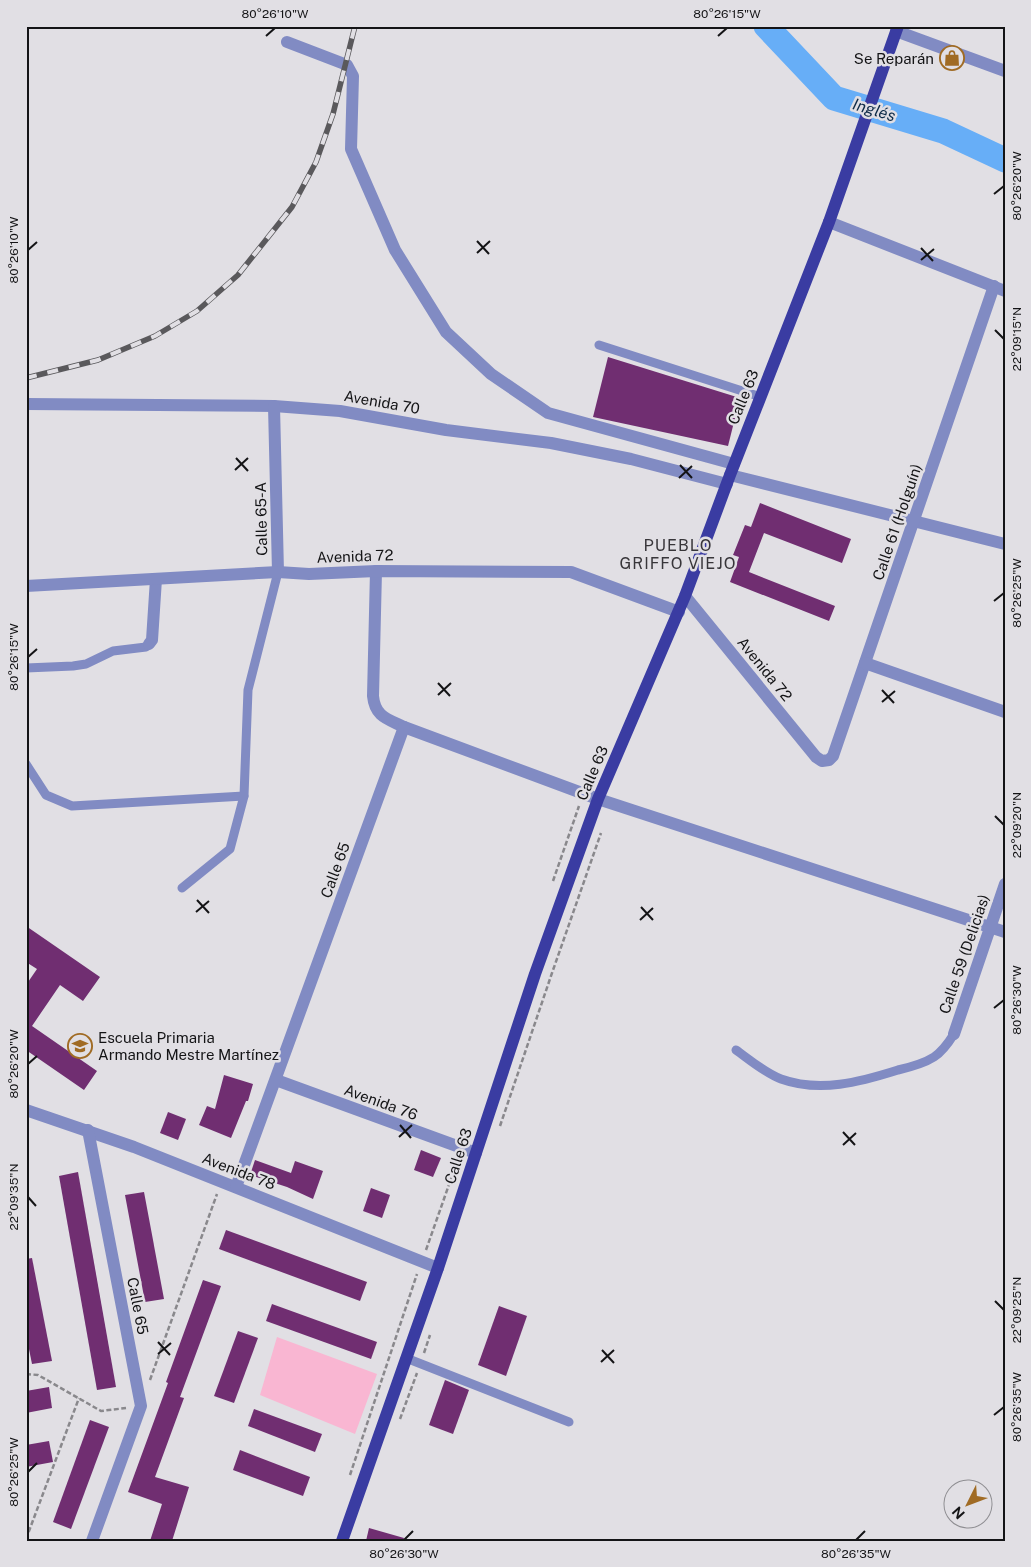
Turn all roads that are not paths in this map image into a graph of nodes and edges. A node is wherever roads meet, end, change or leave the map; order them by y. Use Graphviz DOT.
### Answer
graph roads {
  1 [pos="897,29"];
  2 [pos="288,42"];
  3 [pos="1005,71"];
  4 [pos="829,222"];
  5 [pos="999,288"];
  6 [pos="599,345"];
  7 [pos="761,397"];
  8 [pos="26,404"];
  9 [pos="274,406"];
  10 [pos="730,474"];
  11 [pos="914,521"];
  12 [pos="1005,544"];
  13 [pos="376,571"];
  14 [pos="278,572"];
  15 [pos="156,578"];
  16 [pos="26,586"];
  17 [pos="685,596"];
  18 [pos="679,612"];
  19 [pos="149,644"];
  20 [pos="865,663"];
  21 [pos="26,668"];
  22 [pos="1005,712"];
  23 [pos="404,727"];
  24 [pos="822,761"];
  25 [pos="26,764"];
  26 [pos="244,796"];
  27 [pos="598,799"];
  28 [pos="1005,884"];
  29 [pos="182,888"];
  30 [pos="989,927"];
  31 [pos="1005,932"];
  32 [pos="954,1034"];
  33 [pos="736,1050"];
  34 [pos="276,1080"];
  35 [pos="26,1110"];
  36 [pos="88,1130"];
  37 [pos="476,1154"];
  38 [pos="236,1187"];
  39 [pos="438,1268"];
  40 [pos="406,1358"];
  41 [pos="570,1422"];
  42 [pos="92,1541"];
  43 [pos="342,1541"];
  1 -- 3 [label="street"];
  1 -- 4 [label="main road, Calle 63"];
  2 -- 10 [label="street"];
  4 -- 5 [label="street"];
  4 -- 7 [label="main road, Calle 63"];
  5 -- 11 [label="street, Calle 61 (Holguín)"];
  6 -- 7 [label="lane"];
  7 -- 10 [label="main road, Calle 63"];
  8 -- 9 [label="street, Avenida 70"];
  9 -- 10 [label="street, Avenida 70"];
  9 -- 14 [label="street, Calle 65-A"];
  10 -- 11 [label="street"];
  10 -- 17 [label="main road, Calle 63"];
  11 -- 12 [label="street"];
  11 -- 20 [label="street, Calle 61 (Holguín)"];
  13 -- 14 [label="street, Avenida 72"];
  13 -- 18 [label="street, Avenida 72"];
  13 -- 23 [label="street"];
  14 -- 15 [label="street, Avenida 72"];
  14 -- 26 [label="lane"];
  15 -- 16 [label="street, Avenida 72"];
  15 -- 19 [label="street"];
  17 -- 18 [label="main road, Calle 63"];
  17 -- 24 [label="street, Avenida 72"];
  18 -- 27 [label="main road, Calle 63"];
  19 -- 21 [label="lane"];
  20 -- 22 [label="street"];
  20 -- 24 [label="street, Calle 61 (Holguín)"];
  23 -- 27 [label="street"];
  23 -- 34 [label="street, Calle 65"];
  25 -- 26 [label="lane"];
  26 -- 29 [label="lane"];
  27 -- 30 [label="street"];
  27 -- 37 [label="main road, Calle 63"];
  28 -- 30 [label="street, Calle 59 (Delicias)"];
  30 -- 31 [label="street"];
  30 -- 32 [label="street, Calle 59 (Delicias)"];
  32 -- 33 [label="lane"];
  34 -- 37 [label="street, Avenida 76"];
  34 -- 38 [label="street, Calle 65"];
  35 -- 36 [label="street, Avenida 78"];
  36 -- 38 [label="street, Avenida 78"];
  36 -- 42 [label="street, Calle 65"];
  37 -- 39 [label="main road, Calle 63"];
  38 -- 39 [label="street, Avenida 78"];
  39 -- 40 [label="main road, Calle 63"];
  40 -- 41 [label="lane"];
  40 -- 43 [label="main road, Calle 63"];
}
